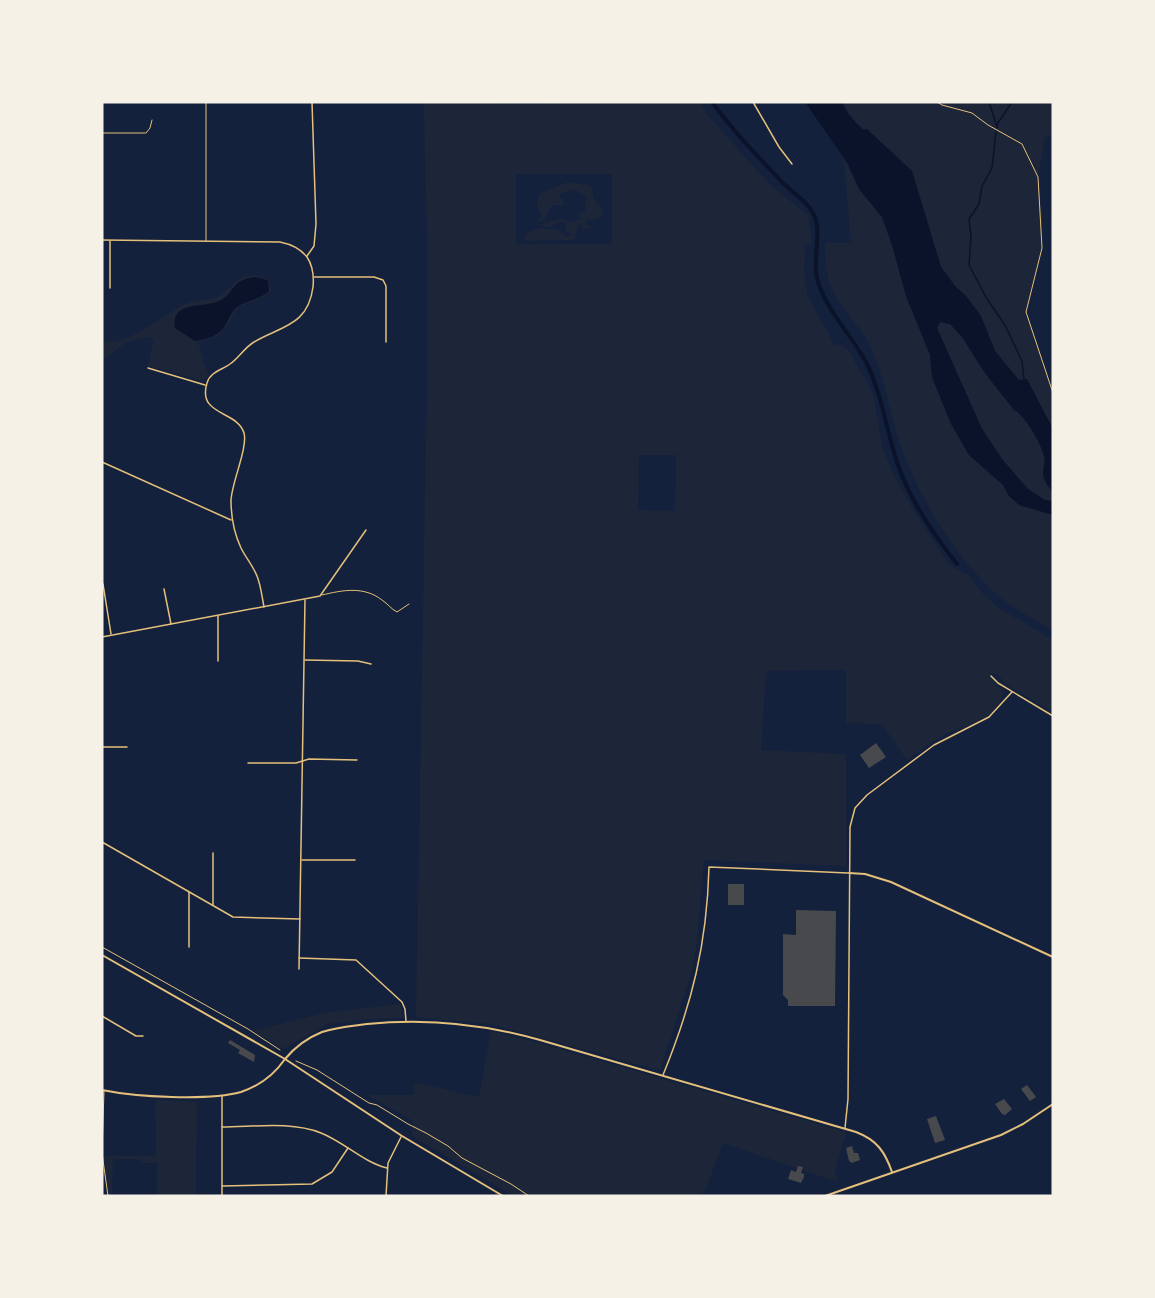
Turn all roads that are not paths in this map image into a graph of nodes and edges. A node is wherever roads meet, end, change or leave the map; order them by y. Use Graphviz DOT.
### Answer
graph roads {
  1 [pos="207,102"];
  2 [pos="312,102"];
  3 [pos="753,102"];
  4 [pos="152,120"];
  5 [pos="102,133"];
  6 [pos="792,164"];
  7 [pos="102,240"];
  8 [pos="110,241"];
  9 [pos="206,242"];
  10 [pos="307,256"];
  11 [pos="313,277"];
  12 [pos="110,288"];
  13 [pos="386,342"];
  14 [pos="148,368"];
  15 [pos="206,386"];
  16 [pos="102,462"];
  17 [pos="232,520"];
  18 [pos="366,530"];
  19 [pos="103,584"];
  20 [pos="164,589"];
  21 [pos="320,596"];
  22 [pos="305,600"];
  23 [pos="409,604"];
  24 [pos="264,607"];
  25 [pos="218,616"];
  26 [pos="171,624"];
  27 [pos="111,635"];
  28 [pos="102,637"];
  29 [pos="304,660"];
  30 [pos="218,661"];
  31 [pos="371,664"];
  32 [pos="991,676"];
  33 [pos="1012,692"];
  34 [pos="1053,716"];
  35 [pos="102,747"];
  36 [pos="126,747"];
  37 [pos="357,760"];
  38 [pos="302,762"];
  39 [pos="248,763"];
  40 [pos="102,842"];
  41 [pos="213,853"];
  42 [pos="301,860"];
  43 [pos="355,860"];
  44 [pos="849,873"];
  45 [pos="189,891"];
  46 [pos="213,906"];
  47 [pos="300,919"];
  48 [pos="189,947"];
  49 [pos="102,955"];
  50 [pos="1053,957"];
  51 [pos="299,958"];
  52 [pos="299,969"];
  53 [pos="102,1017"];
  54 [pos="406,1022"];
  55 [pos="143,1036"];
  56 [pos="285,1059"];
  57 [pos="663,1075"];
  58 [pos="103,1090"];
  59 [pos="222,1096"];
  60 [pos="1053,1104"];
  61 [pos="222,1127"];
  62 [pos="845,1129"];
  63 [pos="402,1136"];
  64 [pos="348,1148"];
  65 [pos="387,1168"];
  66 [pos="892,1172"];
  67 [pos="222,1186"];
  68 [pos="108,1196"];
  69 [pos="222,1196"];
  70 [pos="386,1196"];
  71 [pos="503,1196"];
  72 [pos="825,1196"];
  1 -- 9 [label="lane"];
  2 -- 10 [label="street"];
  3 -- 6 [label="street"];
  4 -- 5 [label="lane"];
  7 -- 8 [label="street"];
  8 -- 9 [label="street"];
  8 -- 12 [label="street"];
  9 -- 10 [label="street"];
  10 -- 11 [label="street"];
  11 -- 13 [label="street"];
  11 -- 15 [label="street"];
  14 -- 15 [label="street"];
  15 -- 17 [label="street"];
  16 -- 17 [label="street"];
  17 -- 24 [label="street"];
  18 -- 21 [label="street"];
  19 -- 27 [label="street"];
  20 -- 26 [label="street"];
  21 -- 22 [label="street"];
  21 -- 23 [label="lane"];
  22 -- 24 [label="street"];
  22 -- 29 [label="street"];
  24 -- 25 [label="street"];
  25 -- 26 [label="street"];
  25 -- 30 [label="street"];
  26 -- 27 [label="street"];
  27 -- 28 [label="street"];
  29 -- 31 [label="street"];
  29 -- 38 [label="street"];
  32 -- 33 [label="street"];
  33 -- 34 [label="street"];
  33 -- 44 [label="street"];
  35 -- 36 [label="street"];
  37 -- 38 [label="street"];
  38 -- 39 [label="street"];
  38 -- 42 [label="street"];
  40 -- 45 [label="street"];
  41 -- 46 [label="street"];
  42 -- 43 [label="street"];
  42 -- 47 [label="street"];
  44 -- 50 [label="main road"];
  44 -- 57 [label="street"];
  44 -- 62 [label="street"];
  45 -- 46 [label="street"];
  45 -- 48 [label="street"];
  46 -- 47 [label="street"];
  47 -- 51 [label="street"];
  49 -- 56 [label="main road"];
  51 -- 52 [label="street"];
  51 -- 54 [label="street"];
  53 -- 55 [label="street"];
  54 -- 56 [label="main road"];
  54 -- 57 [label="main road"];
  56 -- 59 [label="main road"];
  56 -- 63 [label="main road"];
  57 -- 62 [label="main road"];
  58 -- 59 [label="main road"];
  58 -- 68 [label="lane"];
  59 -- 61 [label="street"];
  60 -- 66 [label="main road"];
  61 -- 64 [label="street"];
  61 -- 67 [label="street"];
  62 -- 66 [label="main road"];
  63 -- 65 [label="street"];
  63 -- 71 [label="main road"];
  64 -- 65 [label="street"];
  64 -- 67 [label="street"];
  65 -- 70 [label="street"];
  66 -- 72 [label="main road"];
  67 -- 69 [label="street"];
}
